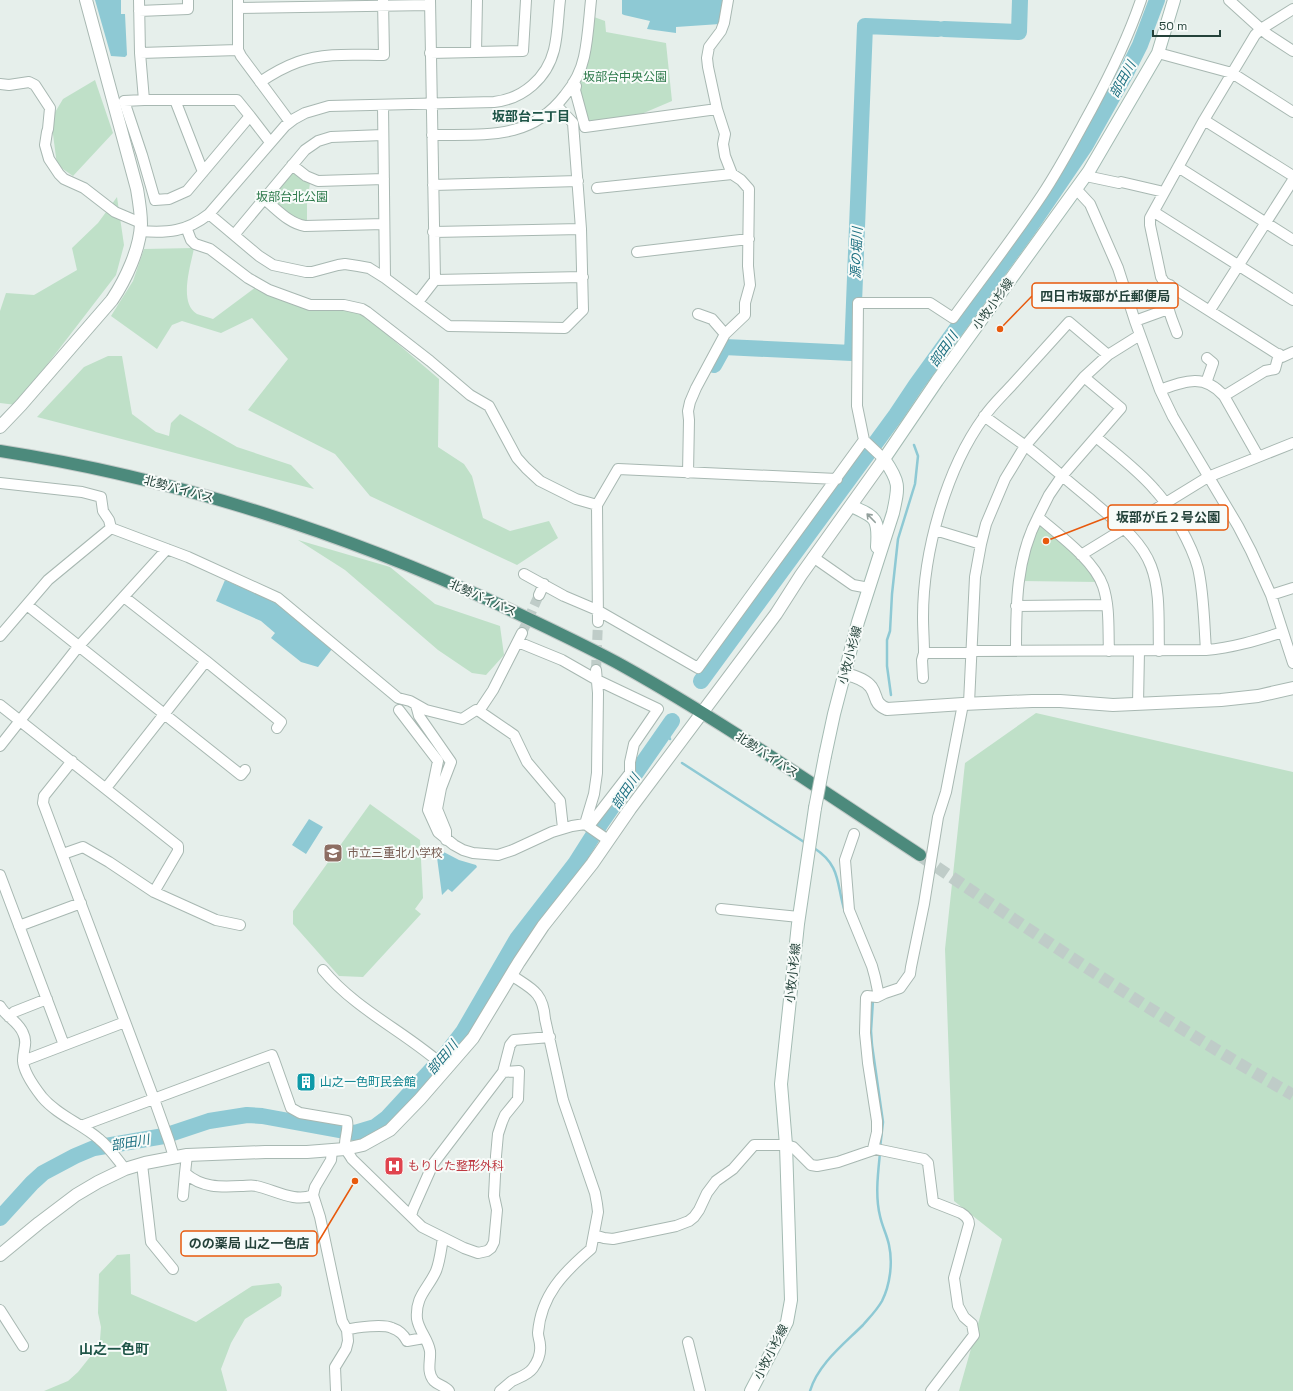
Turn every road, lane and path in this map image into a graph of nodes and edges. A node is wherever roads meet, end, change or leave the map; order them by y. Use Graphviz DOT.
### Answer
graph roads {
  1 [pos="86,0"];
  2 [pos="140,0"];
  3 [pos="188,0"];
  4 [pos="477,0"];
  5 [pos="526,0"];
  6 [pos="560,0"];
  7 [pos="591,0"];
  8 [pos="728,0"];
  9 [pos="1141,0"];
  10 [pos="1174,0"];
  11 [pos="1229,0"];
  12 [pos="430,2"];
  13 [pos="286,3"];
  14 [pos="334,3"];
  15 [pos="383,3"];
  16 [pos="238,4"];
  17 [pos="1293,9"];
  18 [pos="139,11"];
  19 [pos="1261,29"];
  20 [pos="238,50"];
  21 [pos="1293,51"];
  22 [pos="476,52"];
  23 [pos="1158,52"];
  24 [pos="140,53"];
  25 [pos="430,53"];
  26 [pos="1232,73"];
  27 [pos="260,82"];
  28 [pos="0,84"];
  29 [pos="573,84"];
  30 [pos="144,100"];
  31 [pos="174,100"];
  32 [pos="431,104"];
  33 [pos="382,105"];
  34 [pos="557,106"];
  35 [pos="717,109"];
  36 [pos="1293,112"];
  37 [pos="250,116"];
  38 [pos="1204,120"];
  39 [pos="290,122"];
  40 [pos="383,135"];
  41 [pos="432,135"];
  42 [pos="270,142"];
  43 [pos="292,165"];
  44 [pos="1178,167"];
  45 [pos="203,172"];
  46 [pos="732,174"];
  47 [pos="1086,176"];
  48 [pos="1293,176"];
  49 [pos="384,179"];
  50 [pos="1293,180"];
  51 [pos="578,181"];
  52 [pos="433,184"];
  53 [pos="597,188"];
  54 [pos="1077,190"];
  55 [pos="1164,192"];
  56 [pos="264,199"];
  57 [pos="1154,212"];
  58 [pos="209,214"];
  59 [pos="1266,223"];
  60 [pos="384,224"];
  61 [pos="140,227"];
  62 [pos="186,227"];
  63 [pos="581,229"];
  64 [pos="433,232"];
  65 [pos="234,235"];
  66 [pos="749,239"];
  67 [pos="1293,240"];
  68 [pos="637,252"];
  69 [pos="1239,265"];
  70 [pos="583,277"];
  71 [pos="385,278"];
  72 [pos="435,280"];
  73 [pos="1170,285"];
  74 [pos="1293,300"];
  75 [pos="418,302"];
  76 [pos="1168,309"];
  77 [pos="1210,310"];
  78 [pos="698,314"];
  79 [pos="1134,321"];
  80 [pos="1177,333"];
  81 [pos="725,334"];
  82 [pos="1140,335"];
  83 [pos="1293,352"];
  84 [pos="1279,354"];
  85 [pos="1108,355"];
  86 [pos="1207,358"];
  87 [pos="1084,377"];
  88 [pos="1206,382"];
  89 [pos="1160,390"];
  90 [pos="1224,396"];
  91 [pos="984,416"];
  92 [pos="0,427"];
  93 [pos="1096,437"];
  94 [pos="866,443"];
  95 [pos="1293,443"];
  96 [pos="1025,446"];
  97 [pos="0,451"];
  98 [pos="881,456"];
  99 [pos="1258,456"];
  100 [pos="688,473"];
  101 [pos="1062,476"];
  102 [pos="1208,477"];
  103 [pos="837,478"];
  104 [pos="0,483"];
  105 [pos="1165,504"];
  106 [pos="597,505"];
  107 [pos="850,506"];
  108 [pos="1038,517"];
  109 [pos="111,528"];
  110 [pos="1124,529"];
  111 [pos="934,530"];
  112 [pos="981,544"];
  113 [pos="167,549"];
  114 [pos="1081,555"];
  115 [pos="813,558"];
  116 [pos="876,568"];
  117 [pos="524,574"];
  118 [pos="544,584"];
  119 [pos="869,588"];
  120 [pos="1293,588"];
  121 [pos="539,595"];
  122 [pos="1271,595"];
  123 [pos="124,597"];
  124 [pos="27,605"];
  125 [pos="1107,605"];
  126 [pos="1016,606"];
  127 [pos="598,610"];
  128 [pos="598,622"];
  129 [pos="1283,632"];
  130 [pos="0,636"];
  131 [pos="78,647"];
  132 [pos="1206,650"];
  133 [pos="1016,651"];
  134 [pos="1109,651"];
  135 [pos="1138,651"];
  136 [pos="1159,651"];
  137 [pos="971,652"];
  138 [pos="924,653"];
  139 [pos="206,661"];
  140 [pos="1293,663"];
  141 [pos="845,674"];
  142 [pos="596,675"];
  143 [pos="923,678"];
  144 [pos="1293,688"];
  145 [pos="966,704"];
  146 [pos="1138,704"];
  147 [pos="0,705"];
  148 [pos="416,705"];
  149 [pos="399,710"];
  150 [pos="479,711"];
  151 [pos="702,713"];
  152 [pos="164,714"];
  153 [pos="20,720"];
  154 [pos="276,728"];
  155 [pos="0,746"];
  156 [pos="72,761"];
  157 [pos="245,770"];
  158 [pos="106,788"];
  159 [pos="588,826"];
  160 [pos="563,828"];
  161 [pos="854,834"];
  162 [pos="606,838"];
  163 [pos="446,840"];
  164 [pos="63,854"];
  165 [pos="920,855"];
  166 [pos="0,875"];
  167 [pos="154,892"];
  168 [pos="81,903"];
  169 [pos="721,909"];
  170 [pos="799,917"];
  171 [pos="240,925"];
  172 [pos="20,926"];
  173 [pos="323,970"];
  174 [pos="511,975"];
  175 [pos="874,996"];
  176 [pos="47,999"];
  177 [pos="0,1006"];
  178 [pos="9,1017"];
  179 [pos="125,1022"];
  180 [pos="550,1037"];
  181 [pos="64,1045"];
  182 [pos="23,1061"];
  183 [pos="445,1067"];
  184 [pos="503,1072"];
  185 [pos="154,1099"];
  186 [pos="81,1126"];
  187 [pos="345,1143"];
  188 [pos="786,1145"];
  189 [pos="332,1150"];
  190 [pos="878,1150"];
  191 [pos="187,1155"];
  192 [pos="174,1158"];
  193 [pos="142,1164"];
  194 [pos="125,1169"];
  195 [pos="185,1174"];
  196 [pos="313,1195"];
  197 [pos="183,1196"];
  198 [pos="411,1216"];
  199 [pos="594,1235"];
  200 [pos="443,1238"];
  201 [pos="0,1255"];
  202 [pos="173,1269"];
  203 [pos="0,1310"];
  204 [pos="347,1330"];
  205 [pos="424,1338"];
  206 [pos="688,1342"];
  207 [pos="23,1346"];
  208 [pos="336,1391"];
  209 [pos="449,1391"];
  210 [pos="500,1391"];
  211 [pos="700,1391"];
  212 [pos="751,1391"];
  213 [pos="930,1391"];
  1 -- 61 [label="street"];
  2 -- 18 [label="street"];
  3 -- 18 [label="street"];
  4 -- 22 [label="street"];
  5 -- 22 [label="street"];
  6 -- 32 [label="street"];
  7 -- 29 [label="street"];
  8 -- 35 [label="street"];
  9 -- 94 [label="street"];
  10 -- 23 [label="street, 小牧小杉線"];
  11 -- 19 [label="street"];
  12 -- 15 [label="street"];
  12 -- 25 [label="street"];
  13 -- 14 [label="street"];
  13 -- 16 [label="street"];
  14 -- 15 [label="street"];
  15 -- 27 [label="street"];
  16 -- 20 [label="street"];
  17 -- 19 [label="street"];
  18 -- 24 [label="street"];
  19 -- 21 [label="street"];
  19 -- 26 [label="street"];
  20 -- 24 [label="street"];
  20 -- 27 [label="street"];
  22 -- 25 [label="street"];
  23 -- 26 [label="street"];
  23 -- 47 [label="street, 小牧小杉線"];
  24 -- 30 [label="street"];
  25 -- 32 [label="street"];
  26 -- 36 [label="street"];
  26 -- 38 [label="street"];
  27 -- 39 [label="street"];
  28 -- 61 [label="street"];
  29 -- 34 [label="street"];
  29 -- 35 [label="street"];
  30 -- 31 [label="street"];
  30 -- 45 [label="street"];
  31 -- 37 [label="street"];
  31 -- 45 [label="street"];
  32 -- 33 [label="street"];
  32 -- 41 [label="street"];
  33 -- 39 [label="street"];
  33 -- 40 [label="street"];
  34 -- 41 [label="street"];
  34 -- 51 [label="street"];
  35 -- 46 [label="street"];
  37 -- 42 [label="street"];
  37 -- 45 [label="street"];
  38 -- 44 [label="street"];
  38 -- 48 [label="street"];
  39 -- 42 [label="street"];
  40 -- 43 [label="street"];
  40 -- 49 [label="street"];
  41 -- 52 [label="street"];
  42 -- 58 [label="street"];
  43 -- 49 [label="street"];
  43 -- 56 [label="street"];
  44 -- 55 [label="street"];
  44 -- 59 [label="street"];
  46 -- 53 [label="street"];
  46 -- 66 [label="street"];
  47 -- 54 [label="street, 小牧小杉線"];
  47 -- 55 [label="street"];
  49 -- 60 [label="street"];
  50 -- 59 [label="street"];
  51 -- 52 [label="street"];
  51 -- 63 [label="street"];
  52 -- 64 [label="street"];
  54 -- 79 [label="street"];
  54 -- 98 [label="street, 小牧小杉線"];
  55 -- 57 [label="street"];
  56 -- 60 [label="street"];
  56 -- 65 [label="street"];
  57 -- 69 [label="street"];
  57 -- 73 [label="street"];
  58 -- 62 [label="street"];
  58 -- 65 [label="street"];
  59 -- 67 [label="street"];
  59 -- 69 [label="street"];
  60 -- 71 [label="street"];
  61 -- 62 [label="street"];
  61 -- 92 [label="street"];
  62 -- 106 [label="street"];
  63 -- 64 [label="street"];
  63 -- 70 [label="street"];
  64 -- 72 [label="street"];
  65 -- 71 [label="street"];
  66 -- 68 [label="street"];
  66 -- 81 [label="street"];
  69 -- 74 [label="street"];
  69 -- 77 [label="street"];
  70 -- 72 [label="street"];
  70 -- 75 [label="street"];
  71 -- 75 [label="street"];
  72 -- 75 [label="street"];
  73 -- 76 [label="street"];
  73 -- 77 [label="street"];
  76 -- 79 [label="street"];
  76 -- 80 [label="street"];
  77 -- 84 [label="street"];
  78 -- 81 [label="street"];
  79 -- 82 [label="street"];
  81 -- 100 [label="street"];
  82 -- 85 [label="street"];
  82 -- 89 [label="street"];
  83 -- 84 [label="street"];
  84 -- 90 [label="street"];
  85 -- 87 [label="street"];
  85 -- 91 [label="street"];
  86 -- 88 [label="street"];
  87 -- 93 [label="street"];
  87 -- 96 [label="street"];
  88 -- 89 [label="street"];
  88 -- 90 [label="street"];
  89 -- 102 [label="street"];
  90 -- 99 [label="street"];
  91 -- 96 [label="street"];
  91 -- 111 [label="street"];
  93 -- 101 [label="street"];
  93 -- 105 [label="street"];
  94 -- 98 [label="street"];
  94 -- 103 [label="street"];
  95 -- 99 [label="street"];
  96 -- 101 [label="street"];
  96 -- 112 [label="street"];
  97 -- 151 [label="highway, 北勢バイパス"];
  98 -- 107 [label="street"];
  98 -- 116 [label="street, 小牧小杉線"];
  99 -- 102 [label="street"];
  100 -- 103 [label="street"];
  100 -- 106 [label="street"];
  101 -- 108 [label="street"];
  101 -- 110 [label="street"];
  102 -- 105 [label="street"];
  102 -- 122 [label="street"];
  103 -- 127 [label="street"];
  104 -- 109 [label="street"];
  105 -- 110 [label="street"];
  105 -- 132 [label="street"];
  106 -- 127 [label="street"];
  107 -- 115 [label="street"];
  116 -- 107 [label="street, one-way"];
  108 -- 114 [label="street"];
  108 -- 126 [label="street"];
  109 -- 113 [label="street"];
  109 -- 124 [label="street"];
  110 -- 114 [label="street"];
  110 -- 136 [label="street"];
  111 -- 112 [label="street"];
  111 -- 138 [label="street"];
  112 -- 137 [label="street"];
  113 -- 123 [label="street"];
  113 -- 148 [label="street"];
  114 -- 125 [label="street"];
  115 -- 119 [label="street"];
  115 -- 151 [label="street"];
  116 -- 119 [label="street, 小牧小杉線"];
  117 -- 118 [label="street"];
  118 -- 121 [label="street"];
  118 -- 127 [label="street"];
  119 -- 141 [label="street, 小牧小杉線"];
  120 -- 122 [label="street"];
  122 -- 129 [label="street"];
  123 -- 131 [label="street"];
  123 -- 139 [label="street"];
  124 -- 130 [label="street"];
  124 -- 131 [label="street"];
  125 -- 126 [label="street"];
  125 -- 134 [label="street"];
  126 -- 133 [label="street"];
  127 -- 128 [label="street"];
  129 -- 132 [label="street"];
  129 -- 140 [label="street"];
  131 -- 152 [label="street"];
  131 -- 153 [label="street"];
  132 -- 136 [label="street"];
  133 -- 134 [label="street"];
  133 -- 137 [label="street"];
  134 -- 135 [label="street"];
  135 -- 136 [label="street"];
  135 -- 146 [label="street"];
  137 -- 138 [label="street"];
  137 -- 145 [label="street"];
  138 -- 143 [label="street"];
  139 -- 152 [label="street"];
  139 -- 154 [label="street"];
  141 -- 145 [label="street"];
  141 -- 170 [label="street, 小牧小杉線, bridge"];
  142 -- 150 [label="street"];
  142 -- 159 [label="street"];
  142 -- 159 [label="street"];
  144 -- 146 [label="street"];
  145 -- 146 [label="street"];
  145 -- 175 [label="street"];
  147 -- 153 [label="street"];
  148 -- 150 [label="street"];
  148 -- 163 [label="street"];
  149 -- 163 [label="street"];
  150 -- 160 [label="street"];
  151 -- 162 [label="street"];
  151 -- 165 [label="highway, 北勢バイパス"];
  152 -- 157 [label="street"];
  152 -- 158 [label="street"];
  153 -- 155 [label="street"];
  153 -- 156 [label="street"];
  156 -- 158 [label="street"];
  156 -- 164 [label="street"];
  158 -- 167 [label="street"];
  159 -- 160 [label="street"];
  159 -- 162 [label="street"];
  160 -- 163 [label="street"];
  161 -- 175 [label="street"];
  162 -- 174 [label="street"];
  164 -- 167 [label="street"];
  164 -- 168 [label="street"];
  166 -- 172 [label="street"];
  167 -- 171 [label="street"];
  168 -- 172 [label="street"];
  168 -- 179 [label="street"];
  169 -- 170 [label="street"];
  170 -- 188 [label="street, 小牧小杉線"];
  172 -- 176 [label="street"];
  173 -- 183 [label="street"];
  174 -- 180 [label="street"];
  174 -- 183 [label="street"];
  175 -- 190 [label="street"];
  176 -- 178 [label="street"];
  176 -- 181 [label="street"];
  177 -- 178 [label="street"];
  178 -- 182 [label="street"];
  179 -- 181 [label="street"];
  179 -- 185 [label="street"];
  180 -- 184 [label="street"];
  180 -- 199 [label="street"];
  181 -- 182 [label="street"];
  182 -- 186 [label="street"];
  183 -- 187 [label="street"];
  184 -- 198 [label="street"];
  184 -- 200 [label="street"];
  185 -- 186 [label="street"];
  185 -- 187 [label="street"];
  185 -- 192 [label="street"];
  186 -- 194 [label="street"];
  187 -- 189 [label="street"];
  187 -- 198 [label="street"];
  188 -- 190 [label="street"];
  188 -- 199 [label="street"];
  188 -- 212 [label="street, 小牧小杉線"];
  189 -- 191 [label="street"];
  189 -- 196 [label="street"];
  190 -- 213 [label="street"];
  191 -- 192 [label="street"];
  191 -- 195 [label="street"];
  192 -- 193 [label="street"];
  193 -- 194 [label="street"];
  193 -- 202 [label="street"];
  194 -- 201 [label="street"];
  195 -- 196 [label="street"];
  195 -- 197 [label="street"];
  196 -- 204 [label="street"];
  198 -- 200 [label="street"];
  199 -- 210 [label="street"];
  200 -- 205 [label="street"];
  203 -- 207 [label="street"];
  204 -- 205 [label="street"];
  204 -- 208 [label="street"];
  205 -- 209 [label="street"];
  206 -- 211 [label="street"];
}
